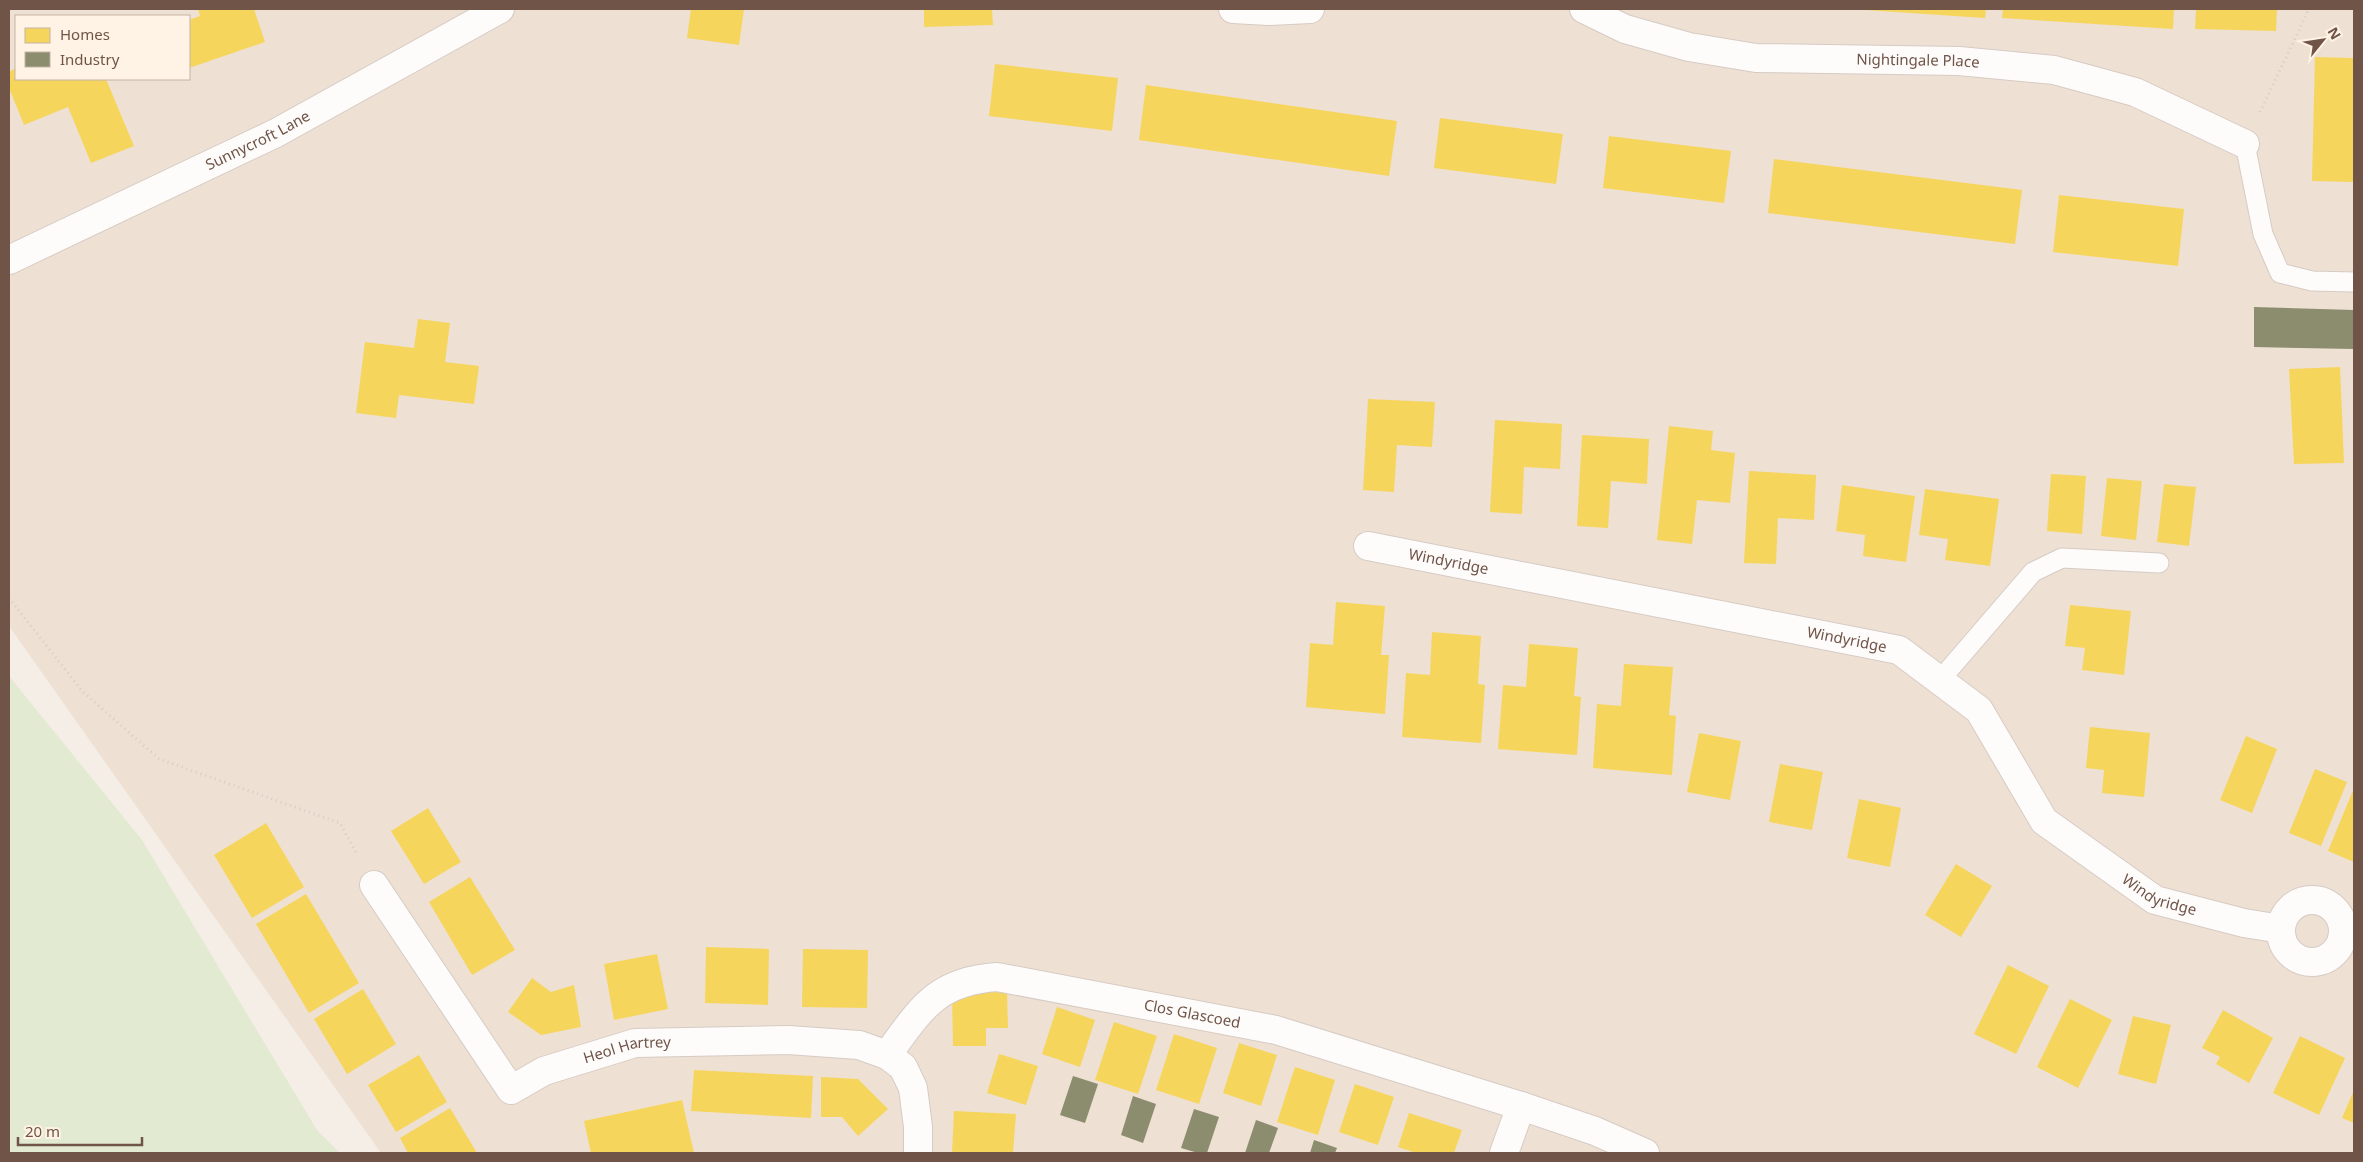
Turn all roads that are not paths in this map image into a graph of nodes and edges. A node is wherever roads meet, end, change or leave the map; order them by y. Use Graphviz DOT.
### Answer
graph roads {
  1 [pos="500,9"];
  2 [pos="1233,9"];
  3 [pos="1310,9"];
  4 [pos="1584,9"];
  5 [pos="2245,144"];
  6 [pos="9,260"];
  7 [pos="2354,282"];
  8 [pos="1368,546"];
  9 [pos="2159,563"];
  10 [pos="1940,680"];
  11 [pos="374,885"];
  12 [pos="2281,929"];
  13 [pos="2347,950"];
  14 [pos="887,1055"];
  15 [pos="1521,1106"];
  16 [pos="918,1153"];
  17 [pos="1504,1153"];
  18 [pos="1645,1153"];
  1 -- 6 [label="street, Sunnycroft Lane"];
  2 -- 3 [label="street"];
  4 -- 5 [label="street, Nightingale Place"];
  5 -- 7 [label="lane"];
  8 -- 10 [label="street, Windyridge"];
  9 -- 10 [label="lane"];
  10 -- 12 [label="street, Windyridge"];
  11 -- 14 [label="street, Heol Hartrey"];
  12 -- 13 [label="street"];
  12 -- 13 [label="street"];
  14 -- 15 [label="street, Clos Glascoed"];
  14 -- 16 [label="street, Heol Hartrey"];
  15 -- 17 [label="street"];
  15 -- 18 [label="street, Clos Glascoed"];
}
